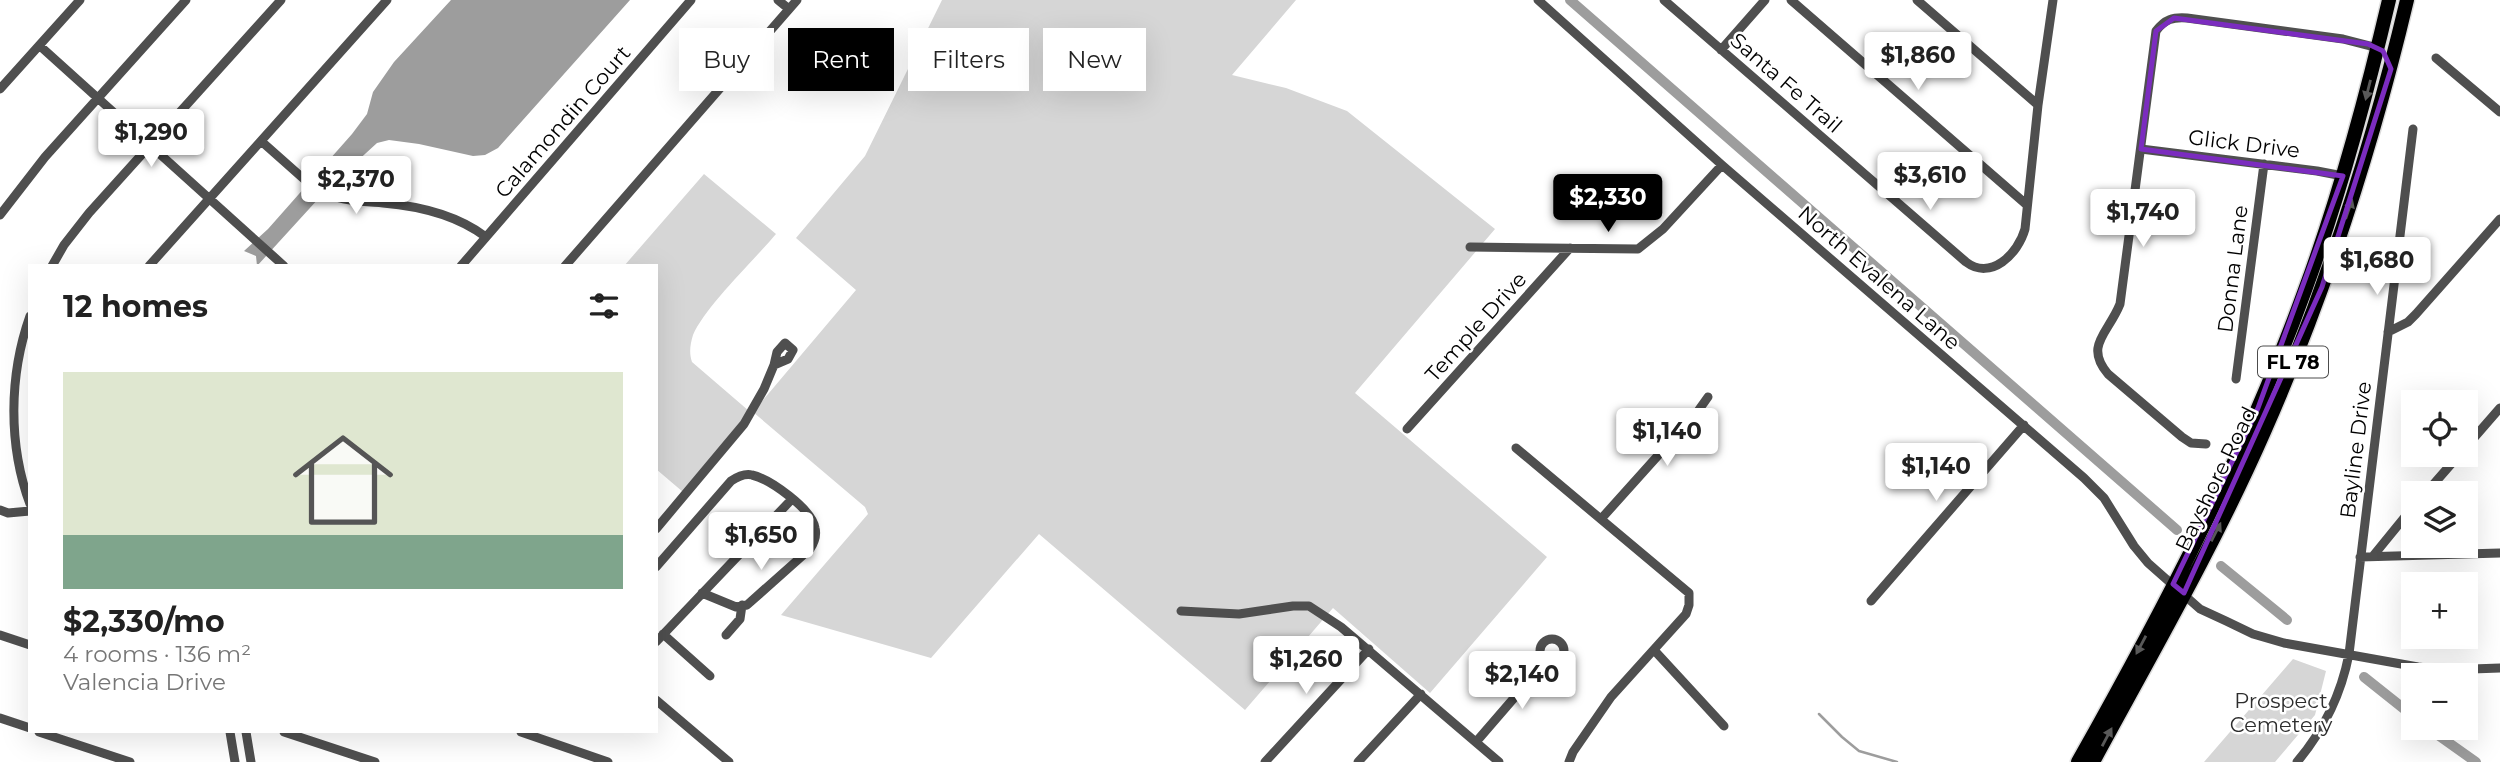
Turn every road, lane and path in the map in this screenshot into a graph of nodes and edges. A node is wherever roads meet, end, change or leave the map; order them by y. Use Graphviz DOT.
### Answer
graph roads {
  1 [pos="80,0"];
  2 [pos="186,0"];
  3 [pos="281,0"];
  4 [pos="387,0"];
  5 [pos="691,0"];
  6 [pos="778,0"];
  7 [pos="797,0"];
  8 [pos="1538,0"];
  9 [pos="1664,0"];
  10 [pos="1765,0"];
  11 [pos="1791,0"];
  12 [pos="1917,0"];
  13 [pos="2043,0"];
  14 [pos="2389,0"];
  15 [pos="2407,0"];
  16 [pos="2052,4"];
  17 [pos="789,9"];
  18 [pos="40,46"];
  19 [pos="2378,48"];
  20 [pos="1721,50"];
  21 [pos="2436,58"];
  22 [pos="2390,69"];
  23 [pos="0,89"];
  24 [pos="97,99"];
  25 [pos="2038,105"];
  26 [pos="2500,112"];
  27 [pos="2413,129"];
  28 [pos="261,141"];
  29 [pos="149,147"];
  30 [pos="2141,149"];
  31 [pos="2264,164"];
  32 [pos="1722,165"];
  33 [pos="2343,176"];
  34 [pos="208,200"];
  35 [pos="2027,205"];
  36 [pos="0,215"];
  37 [pos="2500,219"];
  38 [pos="486,237"];
  39 [pos="1470,247"];
  40 [pos="1570,248"];
  41 [pos="53,264"];
  42 [pos="151,264"];
  43 [pos="282,264"];
  44 [pos="463,264"];
  45 [pos="567,264"];
  46 [pos="28,322"];
  47 [pos="2388,332"];
  48 [pos="774,365"];
  49 [pos="2236,379"];
  50 [pos="1708,397"];
  51 [pos="2500,408"];
  52 [pos="2024,425"];
  53 [pos="1407,429"];
  54 [pos="2478,433"];
  55 [pos="2206,444"];
  56 [pos="1516,448"];
  57 [pos="2449,467"];
  58 [pos="2436,481"];
  59 [pos="28,498"];
  60 [pos="792,499"];
  61 [pos="0,510"];
  62 [pos="28,510"];
  63 [pos="1601,519"];
  64 [pos="2401,522"];
  65 [pos="658,527"];
  66 [pos="2500,553"];
  67 [pos="2373,556"];
  68 [pos="2360,557"];
  69 [pos="658,565"];
  70 [pos="2179,588"];
  71 [pos="702,593"];
  72 [pos="1871,601"];
  73 [pos="742,606"];
  74 [pos="1181,611"];
  75 [pos="0,635"];
  76 [pos="726,635"];
  77 [pos="660,638"];
  78 [pos="28,644"];
  79 [pos="1369,649"];
  80 [pos="1654,650"];
  81 [pos="2349,654"];
  82 [pos="1546,661"];
  83 [pos="2500,668"];
  84 [pos="710,676"];
  85 [pos="1421,694"];
  86 [pos="658,702"];
  87 [pos="0,718"];
  88 [pos="1724,726"];
  89 [pos="28,727"];
  90 [pos="42,733"];
  91 [pos="230,733"];
  92 [pos="246,733"];
  93 [pos="287,733"];
  94 [pos="525,733"];
  95 [pos="1476,742"];
  96 [pos="130,762"];
  97 [pos="235,762"];
  98 [pos="251,762"];
  99 [pos="375,762"];
  100 [pos="608,762"];
  101 [pos="729,762"];
  102 [pos="1265,762"];
  103 [pos="1358,762"];
  104 [pos="1499,762"];
  105 [pos="1569,762"];
  106 [pos="2078,762"];
  107 [pos="2093,762"];
  108 [pos="2297,762"];
  1 -- 18 [label="street"];
  2 -- 24 [label="street"];
  3 -- 29 [label="street"];
  4 -- 28 [label="street"];
  5 -- 38 [label="street, Calamondin Court"];
  6 -- 17 [label="street"];
  7 -- 17 [label="street"];
  8 -- 32 [label="street, North Evalena Lane"];
  9 -- 20 [label="street, Santa Fe Trail"];
  10 -- 20 [label="street"];
  11 -- 35 [label="street"];
  12 -- 25 [label="street"];
  13 -- 16 [label="street"];
  14 -- 19 [label="main road, Bayshore Road / FL 78"];
  15 -- 22 [label="main road, Bayshore Road / FL 78"];
  16 -- 25 [label="street, Santa Fe Trail"];
  17 -- 45 [label="street"];
  18 -- 23 [label="street"];
  18 -- 24 [label="street"];
  19 -- 22 [label="main road"];
  19 -- 30 [label="street"];
  19 -- 33 [label="main road, Bayshore Road / FL 78, one-way"];
  20 -- 35 [label="street, Santa Fe Trail"];
  21 -- 26 [label="street"];
  70 -- 22 [label="main road, Bayshore Road / FL 78, one-way"];
  24 -- 29 [label="street"];
  24 -- 36 [label="street"];
  25 -- 35 [label="street, Santa Fe Trail"];
  27 -- 47 [label="street, Bayline Drive"];
  28 -- 34 [label="street"];
  28 -- 38 [label="street"];
  29 -- 34 [label="street"];
  29 -- 41 [label="street"];
  30 -- 31 [label="street, Glick Drive"];
  30 -- 55 [label="street"];
  31 -- 33 [label="street, Glick Drive"];
  31 -- 49 [label="street, Donna Lane"];
  32 -- 40 [label="street"];
  32 -- 52 [label="street, North Evalena Lane"];
  33 -- 70 [label="main road, Bayshore Road / FL 78"];
  34 -- 42 [label="street"];
  34 -- 43 [label="street"];
  37 -- 47 [label="street"];
  38 -- 44 [label="street, Calamondin Court"];
  39 -- 40 [label="street"];
  40 -- 53 [label="street, Temple Drive"];
  46 -- 59 [label="street"];
  47 -- 68 [label="street, Bayline Drive"];
  48 -- 65 [label="street"];
  50 -- 63 [label="street"];
  51 -- 54 [label="street"];
  52 -- 70 [label="street, North Evalena Lane"];
  52 -- 72 [label="street"];
  56 -- 63 [label="street"];
  57 -- 58 [label="street"];
  60 -- 69 [label="street"];
  60 -- 71 [label="street"];
  60 -- 73 [label="street"];
  61 -- 62 [label="street"];
  63 -- 80 [label="street"];
  64 -- 67 [label="street"];
  66 -- 67 [label="street"];
  67 -- 68 [label="street"];
  68 -- 81 [label="street, Bayline Drive"];
  70 -- 81 [label="street, North Evalena Lane"];
  70 -- 106 [label="main road, Bayshore Road / FL 78, one-way"];
  107 -- 70 [label="main road, Bayshore Road / FL 78, one-way"];
  71 -- 73 [label="street"];
  71 -- 77 [label="street"];
  73 -- 76 [label="street"];
  74 -- 79 [label="street"];
  75 -- 78 [label="street"];
  77 -- 84 [label="street"];
  79 -- 85 [label="street"];
  79 -- 102 [label="street"];
  80 -- 88 [label="street"];
  80 -- 105 [label="street"];
  81 -- 83 [label="street, North Evalena Lane"];
  81 -- 108 [label="street, Bayline Drive"];
  82 -- 95 [label="street"];
  85 -- 95 [label="street"];
  85 -- 103 [label="street"];
  86 -- 101 [label="street"];
  87 -- 89 [label="street"];
  90 -- 96 [label="street"];
  91 -- 97 [label="street"];
  92 -- 98 [label="street"];
  93 -- 99 [label="street"];
  94 -- 100 [label="street"];
  95 -- 104 [label="street"];
}
